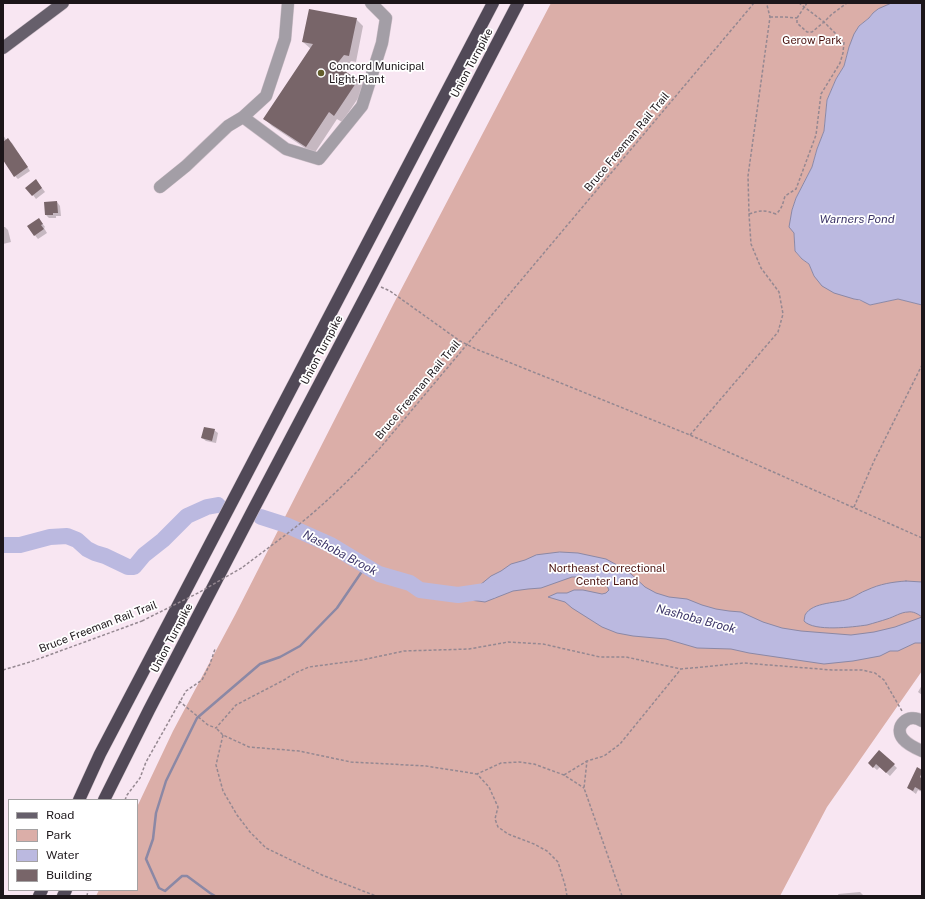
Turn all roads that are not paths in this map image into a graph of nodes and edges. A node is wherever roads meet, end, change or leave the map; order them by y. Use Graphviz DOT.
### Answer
graph roads {
  1 [pos="63,3"];
  2 [pos="288,3"];
  3 [pos="371,3"];
  4 [pos="493,3"];
  5 [pos="518,3"];
  6 [pos="3,48"];
  7 [pos="243,117"];
  8 [pos="160,187"];
  9 [pos="922,721"];
  10 [pos="922,751"];
  11 [pos="79,799"];
  12 [pos="104,799"];
  1 -- 6 [label="main road"];
  2 -- 7 [label="street"];
  3 -- 7 [label="street"];
  4 -- 11 [label="highway, Union Turnpike"];
  5 -- 12 [label="highway, Union Turnpike"];
  7 -- 8 [label="street"];
  9 -- 10 [label="street"];
}
